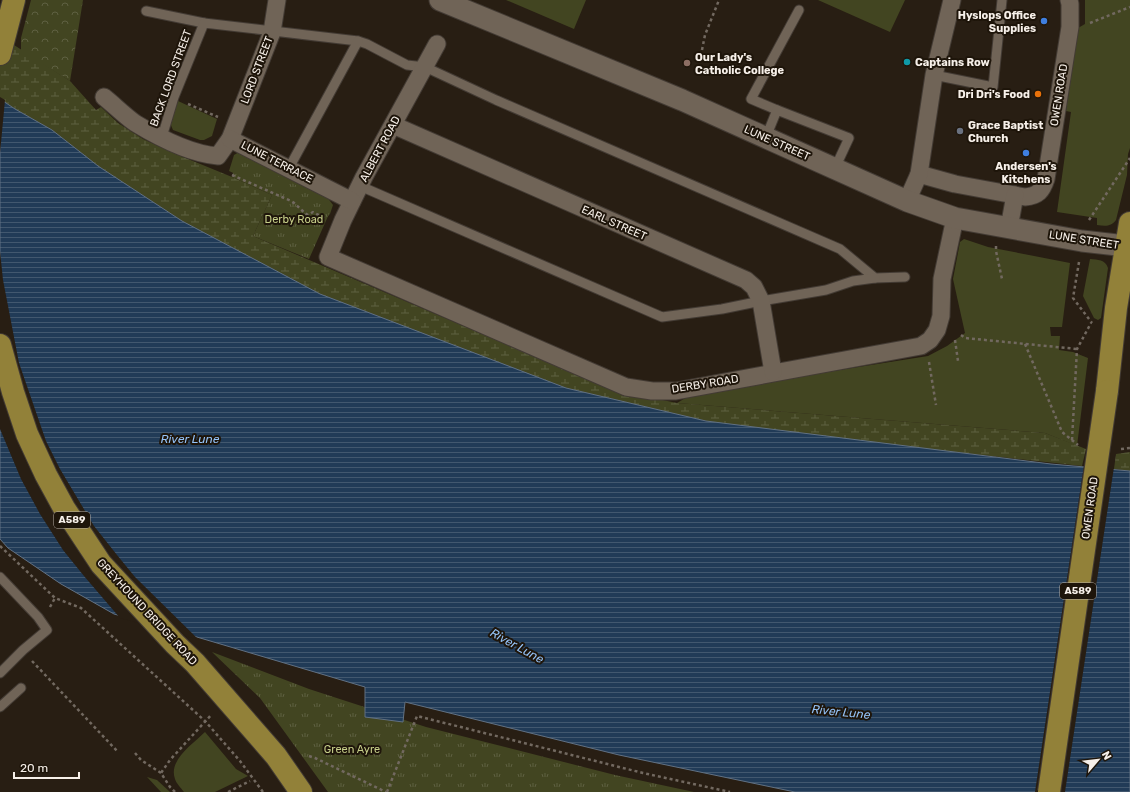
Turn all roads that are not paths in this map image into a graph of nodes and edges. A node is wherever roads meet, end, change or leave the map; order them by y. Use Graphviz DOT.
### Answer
graph roads {
  1 [pos="14,0"];
  2 [pos="277,0"];
  3 [pos="440,0"];
  4 [pos="952,0"];
  5 [pos="1002,0"];
  6 [pos="1069,2"];
  7 [pos="799,10"];
  8 [pos="146,11"];
  9 [pos="204,23"];
  10 [pos="272,32"];
  11 [pos="358,41"];
  12 [pos="437,44"];
  13 [pos="0,54"];
  14 [pos="425,67"];
  15 [pos="934,75"];
  16 [pos="104,97"];
  17 [pos="777,110"];
  18 [pos="392,125"];
  19 [pos="766,137"];
  20 [pos="162,138"];
  21 [pos="230,139"];
  22 [pos="289,168"];
  23 [pos="835,168"];
  24 [pos="919,174"];
  25 [pos="356,193"];
  26 [pos="1020,196"];
  27 [pos="907,201"];
  28 [pos="955,218"];
  29 [pos="1130,223"];
  30 [pos="1004,227"];
  31 [pos="1126,246"];
  32 [pos="328,256"];
  33 [pos="905,276"];
  34 [pos="875,278"];
  35 [pos="761,301"];
  36 [pos="0,345"];
  37 [pos="773,372"];
  38 [pos="0,577"];
  39 [pos="0,673"];
  40 [pos="21,688"];
  41 [pos="0,707"];
  42 [pos="301,792"];
  43 [pos="1049,792"];
  1 -- 13 [label="main road"];
  2 -- 10 [label="street, LORD STREET"];
  3 -- 19 [label="street, LUNE STREET"];
  4 -- 15 [label="street"];
  5 -- 15 [label="lane"];
  6 -- 26 [label="street, OWEN ROAD"];
  7 -- 17 [label="lane"];
  8 -- 9 [label="lane"];
  9 -- 10 [label="lane, BACK LORD STREET"];
  9 -- 20 [label="lane, BACK LORD STREET"];
  10 -- 11 [label="lane, BACK LORD STREET"];
  10 -- 21 [label="street, LORD STREET"];
  11 -- 14 [label="lane, BACK LORD STREET"];
  11 -- 22 [label="lane"];
  12 -- 14 [label="street, ALBERT ROAD"];
  14 -- 18 [label="street, ALBERT ROAD"];
  14 -- 34 [label="lane, BACK LORD STREET"];
  15 -- 24 [label="street"];
  16 -- 20 [label="street, LUNE TERRACE"];
  17 -- 19 [label="lane"];
  17 -- 23 [label="lane"];
  18 -- 25 [label="street, ALBERT ROAD"];
  18 -- 35 [label="street, EARL STREET"];
  19 -- 23 [label="street, LUNE STREET"];
  20 -- 21 [label="street, LUNE TERRACE"];
  21 -- 22 [label="street, LUNE TERRACE"];
  22 -- 25 [label="street, LUNE TERRACE"];
  23 -- 27 [label="street, LUNE STREET"];
  24 -- 26 [label="street"];
  24 -- 27 [label="street"];
  25 -- 32 [label="street, ALBERT ROAD"];
  25 -- 35 [label="lane"];
  26 -- 30 [label="street"];
  27 -- 28 [label="street, LUNE STREET"];
  28 -- 30 [label="street, LUNE STREET"];
  28 -- 37 [label="street, DERBY ROAD"];
  29 -- 31 [label="main road, OWEN ROAD / A589"];
  30 -- 31 [label="street, LUNE STREET"];
  31 -- 43 [label="main road, OWEN ROAD / A589, bridge"];
  32 -- 37 [label="street, DERBY ROAD"];
  33 -- 34 [label="lane"];
  34 -- 35 [label="lane"];
  35 -- 37 [label="street, EARL STREET"];
  36 -- 42 [label="main road, GREYHOUND BRIDGE ROAD / A589"];
  38 -- 39 [label="lane"];
  40 -- 41 [label="lane"];
}
